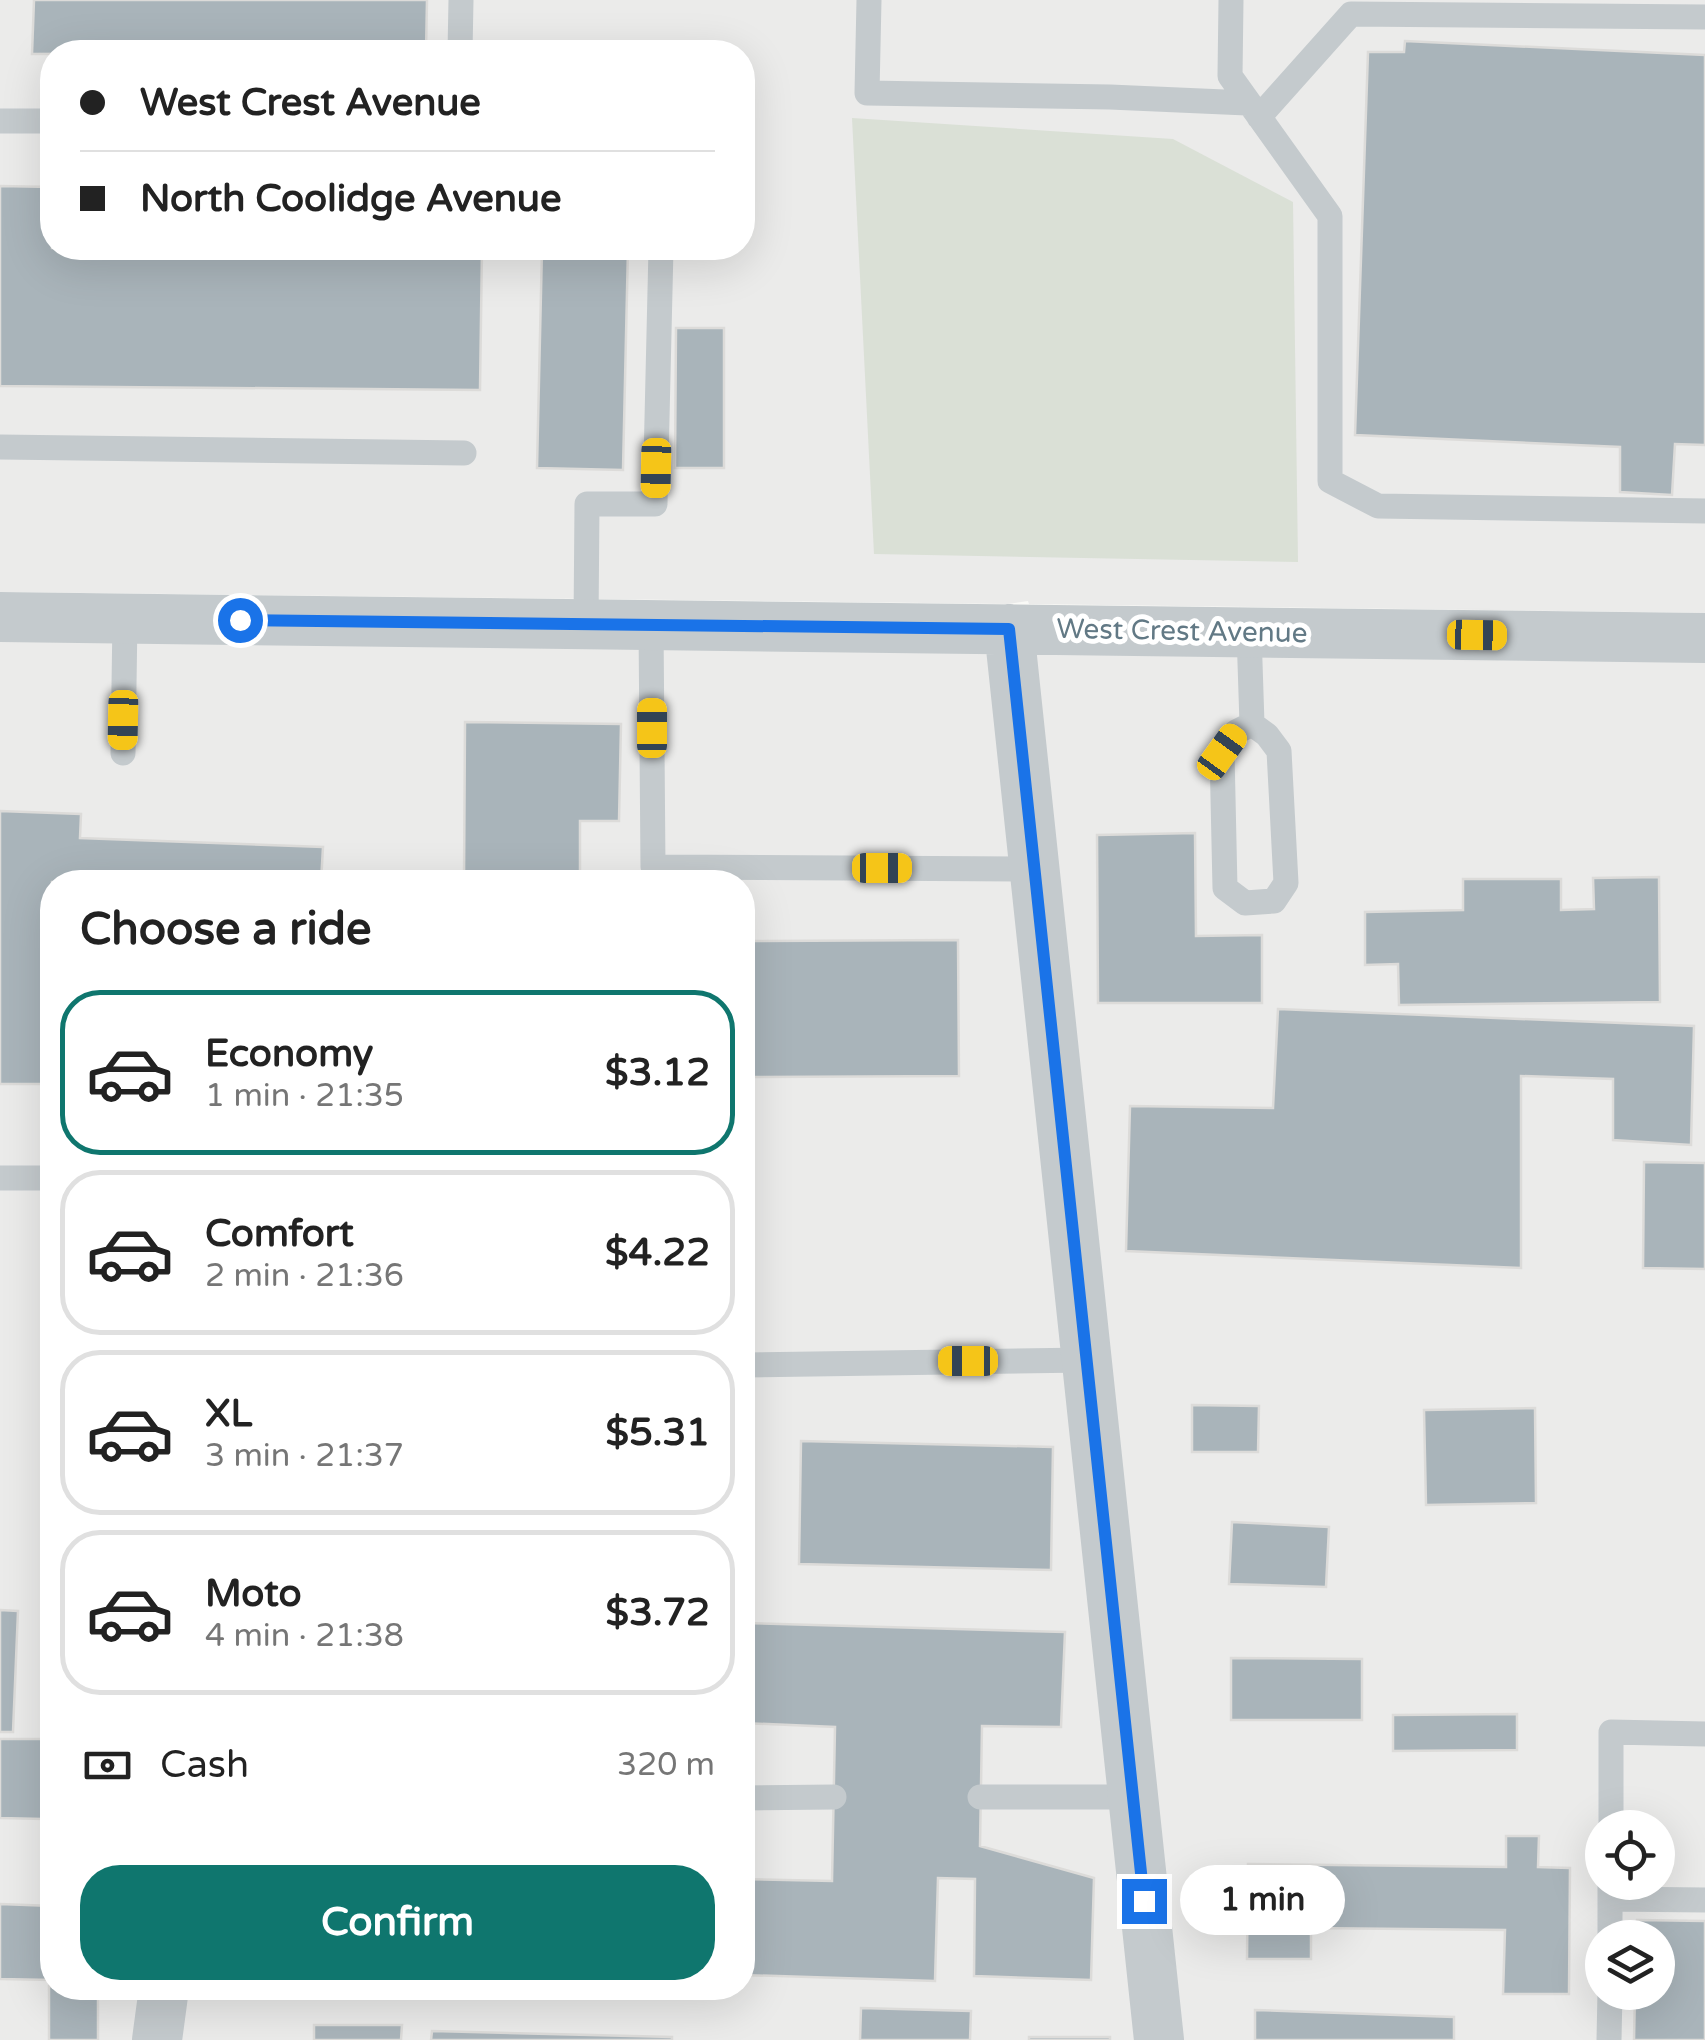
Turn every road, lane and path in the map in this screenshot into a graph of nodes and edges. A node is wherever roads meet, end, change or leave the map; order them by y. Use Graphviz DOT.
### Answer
graph roads {
  1 [pos="461,0"];
  2 [pos="869,0"];
  3 [pos="1231,0"];
  4 [pos="1585,8"];
  5 [pos="1705,17"];
  6 [pos="460,40"];
  7 [pos="1253,110"];
  8 [pos="0,121"];
  9 [pos="40,121"];
  10 [pos="661,260"];
  11 [pos="0,448"];
  12 [pos="464,454"];
  13 [pos="1705,510"];
  14 [pos="0,616"];
  15 [pos="125,618"];
  16 [pos="586,624"];
  17 [pos="652,625"];
  18 [pos="1009,629"];
  19 [pos="1248,632"];
  20 [pos="1705,638"];
  21 [pos="1252,724"];
  22 [pos="123,754"];
  23 [pos="1035,869"];
  24 [pos="654,870"];
  25 [pos="755,873"];
  26 [pos="0,1178"];
  27 [pos="40,1178"];
  28 [pos="1086,1360"];
  29 [pos="755,1365"];
  30 [pos="1705,1734"];
  31 [pos="1133,1797"];
  32 [pos="755,1798"];
  33 [pos="834,1798"];
  34 [pos="980,1798"];
  35 [pos="1611,1810"];
  36 [pos="1675,1897"];
  37 [pos="1705,1900"];
  38 [pos="163,2000"];
  39 [pos="1610,2010"];
  40 [pos="158,2040"];
  41 [pos="1159,2040"];
  42 [pos="1609,2040"];
  1 -- 6 [label="lane"];
  2 -- 7 [label="lane"];
  3 -- 7 [label="lane"];
  4 -- 5 [label="lane"];
  4 -- 7 [label="lane"];
  7 -- 13 [label="lane"];
  8 -- 9 [label="lane"];
  10 -- 16 [label="lane"];
  11 -- 12 [label="lane"];
  14 -- 15 [label="street, West Crest Avenue"];
  15 -- 16 [label="street, West Crest Avenue"];
  15 -- 22 [label="lane"];
  16 -- 17 [label="street, West Crest Avenue"];
  17 -- 18 [label="street, West Crest Avenue"];
  17 -- 24 [label="lane"];
  18 -- 19 [label="street, West Crest Avenue"];
  18 -- 23 [label="street"];
  19 -- 20 [label="street, West Crest Avenue"];
  19 -- 21 [label="lane"];
  21 -- 21 [label="lane"];
  23 -- 25 [label="lane"];
  23 -- 28 [label="street"];
  26 -- 27 [label="lane"];
  28 -- 29 [label="lane"];
  28 -- 31 [label="street"];
  30 -- 35 [label="lane"];
  31 -- 34 [label="lane"];
  31 -- 41 [label="street"];
  32 -- 33 [label="lane"];
  36 -- 37 [label="lane"];
  38 -- 40 [label="street"];
  39 -- 42 [label="lane"];
}
